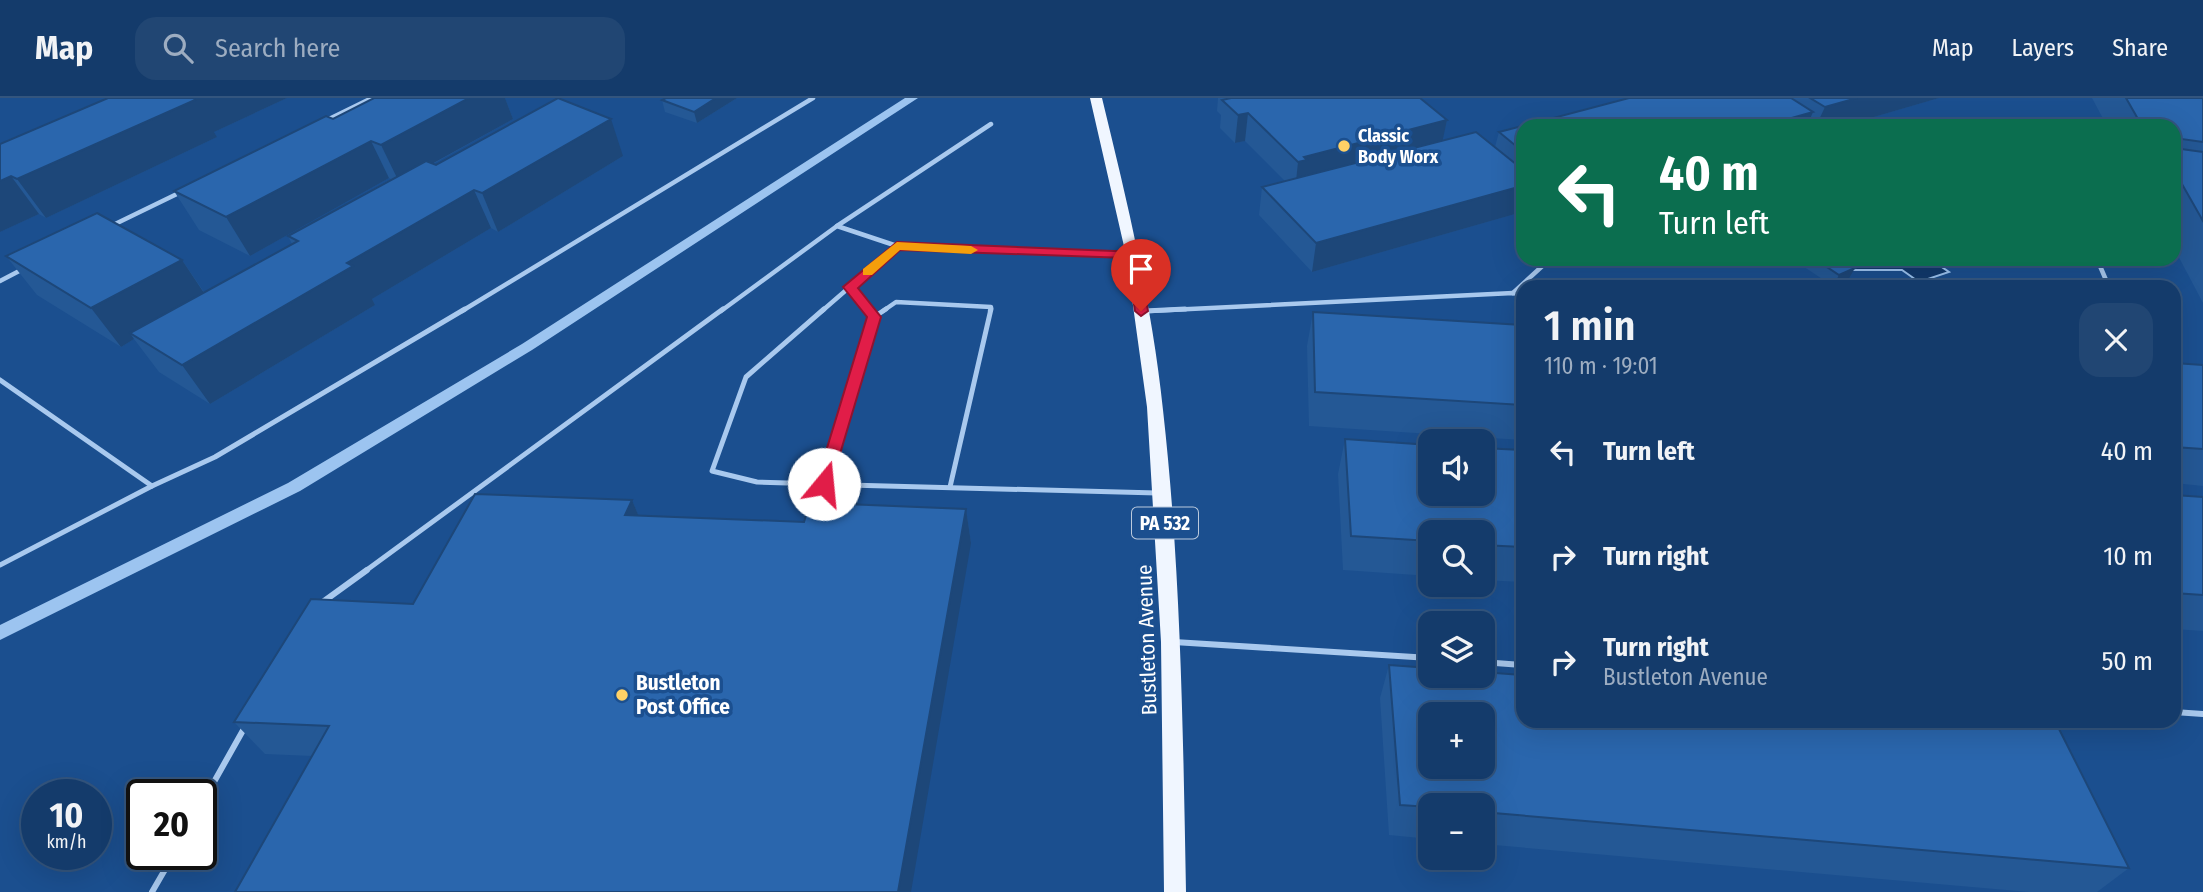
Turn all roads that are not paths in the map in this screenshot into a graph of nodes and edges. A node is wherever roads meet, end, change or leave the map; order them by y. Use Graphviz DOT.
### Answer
graph roads {
  1 [pos="372,98"];
  2 [pos="813,98"];
  3 [pos="1096,98"];
  4 [pos="322,122"];
  5 [pos="991,124"];
  6 [pos="186,189"];
  7 [pos="838,226"];
  8 [pos="99,232"];
  9 [pos="897,246"];
  10 [pos="1133,255"];
  11 [pos="1540,266"];
  12 [pos="25,269"];
  13 [pos="1526,280"];
  14 [pos="0,281"];
  15 [pos="850,287"];
  16 [pos="1516,290"];
  17 [pos="1513,293"];
  18 [pos="1516,294"];
  19 [pos="1141,311"];
  20 [pos="874,317"];
  21 [pos="0,380"];
  22 [pos="824,484"];
  23 [pos="152,486"];
  24 [pos="950,487"];
  25 [pos="1163,494"];
  26 [pos="0,565"];
  27 [pos="312,610"];
  28 [pos="1171,642"];
  29 [pos="1418,657"];
  30 [pos="1495,663"];
  31 [pos="1516,665"];
  32 [pos="2181,712"];
  33 [pos="253,713"];
  34 [pos="2203,714"];
  35 [pos="216,779"];
  36 [pos="165,870"];
  37 [pos="152,892"];
  38 [pos="1175,892"];
  1 -- 4 [label="lane"];
  2 -- 23 [label="lane"];
  3 -- 10 [label="main road, Bustleton Avenue / PA 532"];
  5 -- 7 [label="lane"];
  6 -- 8 [label="lane"];
  7 -- 9 [label="lane"];
  7 -- 27 [label="lane"];
  9 -- 10 [label="lane"];
  9 -- 15 [label="lane"];
  10 -- 19 [label="main road, Bustleton Avenue / PA 532"];
  11 -- 13 [label="lane"];
  12 -- 14 [label="lane"];
  15 -- 20 [label="lane"];
  15 -- 22 [label="lane"];
  16 -- 17 [label="lane"];
  17 -- 18 [label="lane"];
  17 -- 19 [label="lane"];
  19 -- 25 [label="main road, Bustleton Avenue / PA 532"];
  20 -- 22 [label="lane"];
  20 -- 24 [label="lane"];
  21 -- 23 [label="lane"];
  22 -- 24 [label="lane"];
  23 -- 26 [label="lane"];
  24 -- 25 [label="lane"];
  25 -- 28 [label="main road, Bustleton Avenue / PA 532"];
  28 -- 29 [label="lane"];
  28 -- 38 [label="main road, Bustleton Avenue / PA 532"];
  30 -- 31 [label="lane"];
  32 -- 34 [label="lane"];
  33 -- 35 [label="lane"];
  36 -- 37 [label="lane"];
}
